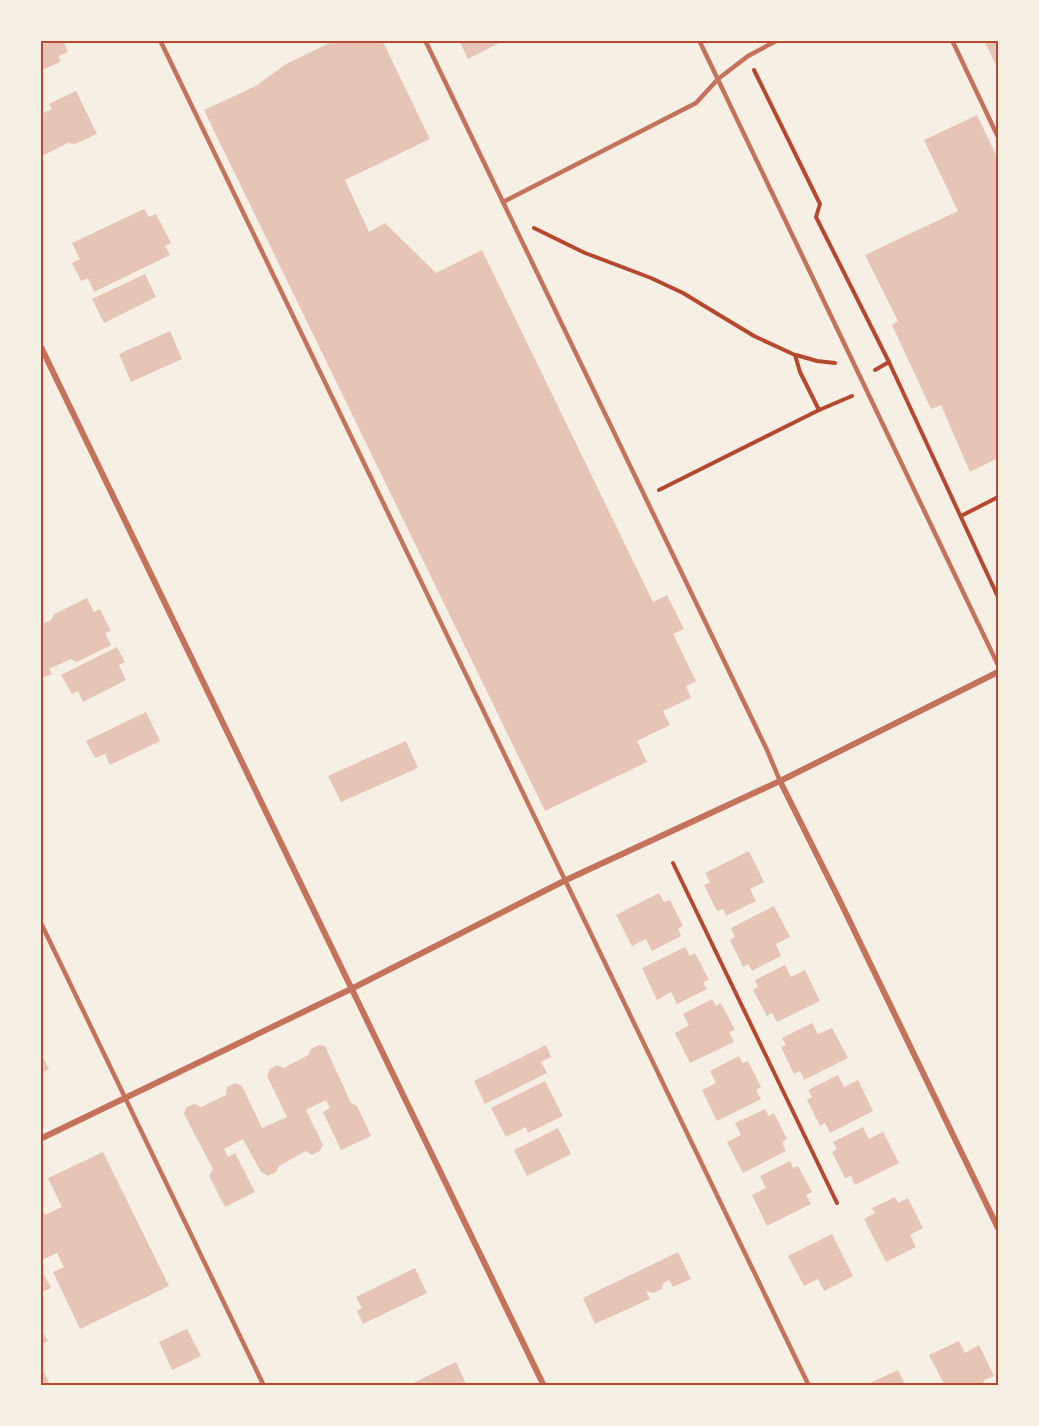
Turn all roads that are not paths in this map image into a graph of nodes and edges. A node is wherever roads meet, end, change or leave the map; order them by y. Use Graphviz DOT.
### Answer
graph roads {
  1 [pos="160,40"];
  2 [pos="425,40"];
  3 [pos="699,40"];
  4 [pos="778,40"];
  5 [pos="952,40"];
  6 [pos="718,80"];
  7 [pos="999,137"];
  8 [pos="503,202"];
  9 [pos="40,345"];
  10 [pos="999,665"];
  11 [pos="999,672"];
  12 [pos="780,781"];
  13 [pos="566,880"];
  14 [pos="40,921"];
  15 [pos="353,988"];
  16 [pos="126,1098"];
  17 [pos="40,1139"];
  18 [pos="999,1228"];
  19 [pos="264,1386"];
  20 [pos="544,1386"];
  21 [pos="809,1386"];
  1 -- 13 [label="lane"];
  2 -- 8 [label="lane"];
  3 -- 6 [label="lane"];
  4 -- 6 [label="lane"];
  5 -- 7 [label="lane"];
  6 -- 8 [label="lane"];
  6 -- 10 [label="lane"];
  8 -- 12 [label="lane"];
  9 -- 15 [label="street"];
  11 -- 12 [label="street"];
  12 -- 13 [label="street"];
  12 -- 18 [label="street"];
  13 -- 15 [label="street"];
  13 -- 21 [label="lane"];
  14 -- 16 [label="lane"];
  15 -- 16 [label="street"];
  15 -- 20 [label="street"];
  16 -- 17 [label="street"];
  16 -- 19 [label="lane"];
}
